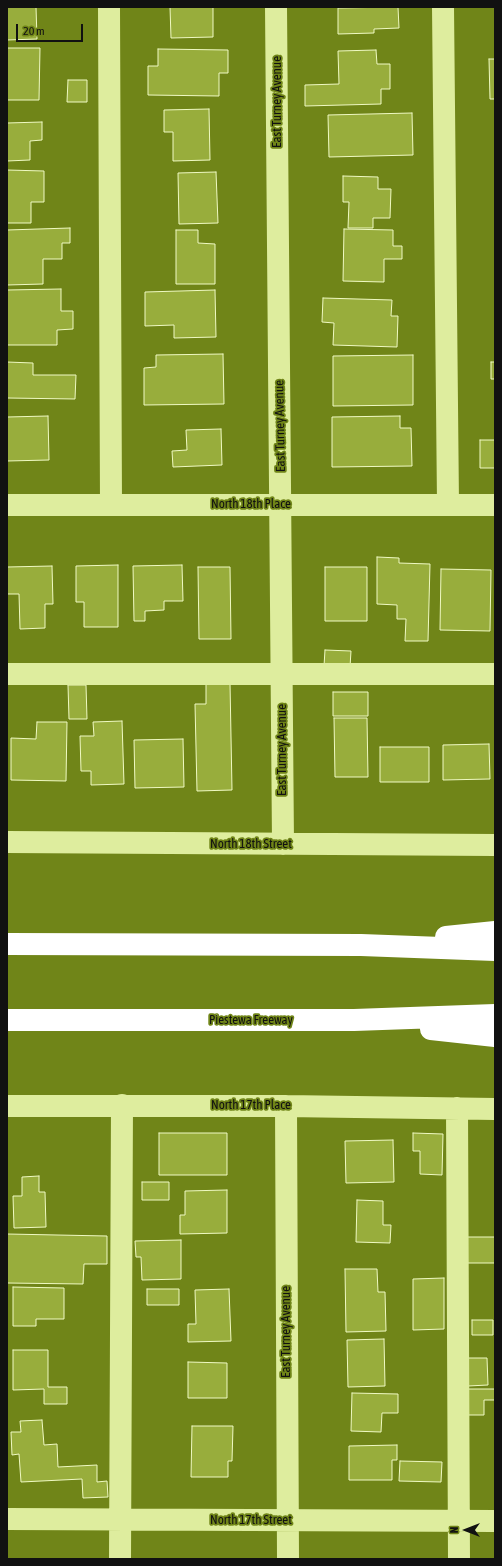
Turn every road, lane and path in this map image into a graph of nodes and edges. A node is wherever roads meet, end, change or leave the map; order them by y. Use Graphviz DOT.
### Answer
graph roads {
  1 [pos="109,7"];
  2 [pos="276,7"];
  3 [pos="443,7"];
  4 [pos="111,504"];
  5 [pos="281,504"];
  6 [pos="448,504"];
  7 [pos="7,505"];
  8 [pos="495,505"];
  9 [pos="7,674"];
  10 [pos="282,674"];
  11 [pos="495,674"];
  12 [pos="7,842"];
  13 [pos="283,844"];
  14 [pos="495,845"];
  15 [pos="495,932"];
  16 [pos="7,938"];
  17 [pos="7,944"];
  18 [pos="56,944"];
  19 [pos="361,945"];
  20 [pos="495,950"];
  21 [pos="495,1015"];
  22 [pos="7,1020"];
  23 [pos="354,1020"];
  24 [pos="52,1021"];
  25 [pos="7,1025"];
  26 [pos="495,1036"];
  27 [pos="122,1105"];
  28 [pos="7,1106"];
  29 [pos="286,1106"];
  30 [pos="457,1108"];
  31 [pos="495,1109"];
  32 [pos="7,1519"];
  33 [pos="119,1519"];
  34 [pos="287,1520"];
  35 [pos="459,1521"];
  36 [pos="495,1521"];
  37 [pos="120,1559"];
  38 [pos="288,1559"];
  39 [pos="459,1559"];
  1 -- 4 [label="street"];
  2 -- 5 [label="street, East Turney Avenue"];
  3 -- 6 [label="street"];
  4 -- 5 [label="street, North 18th Place"];
  4 -- 7 [label="street, North 18th Place"];
  5 -- 6 [label="street, North 18th Place"];
  5 -- 10 [label="street, East Turney Avenue"];
  6 -- 8 [label="street, North 18th Place"];
  9 -- 10 [label="street"];
  10 -- 11 [label="street"];
  10 -- 13 [label="street, East Turney Avenue"];
  12 -- 13 [label="street, North 18th Street"];
  13 -- 14 [label="street, North 18th Street"];
  15 -- 19 [label="highway"];
  16 -- 18 [label="highway"];
  17 -- 18 [label="highway"];
  18 -- 19 [label="highway"];
  19 -- 20 [label="highway"];
  21 -- 23 [label="highway, Piestewa Freeway"];
  22 -- 24 [label="highway, Piestewa Freeway"];
  23 -- 24 [label="highway, Piestewa Freeway"];
  23 -- 26 [label="highway"];
  24 -- 25 [label="highway"];
  27 -- 28 [label="street, North 17th Place"];
  27 -- 29 [label="street, North 17th Place"];
  27 -- 33 [label="street"];
  29 -- 30 [label="street, North 17th Place"];
  29 -- 34 [label="street, East Turney Avenue"];
  30 -- 31 [label="street, North 17th Place"];
  30 -- 35 [label="street"];
  32 -- 33 [label="street, North 17th Street"];
  33 -- 34 [label="street, North 17th Street"];
  33 -- 37 [label="street"];
  34 -- 35 [label="street, North 17th Street"];
  34 -- 38 [label="street, East Turney Avenue"];
  35 -- 36 [label="street, North 17th Street"];
  35 -- 39 [label="street"];
}
